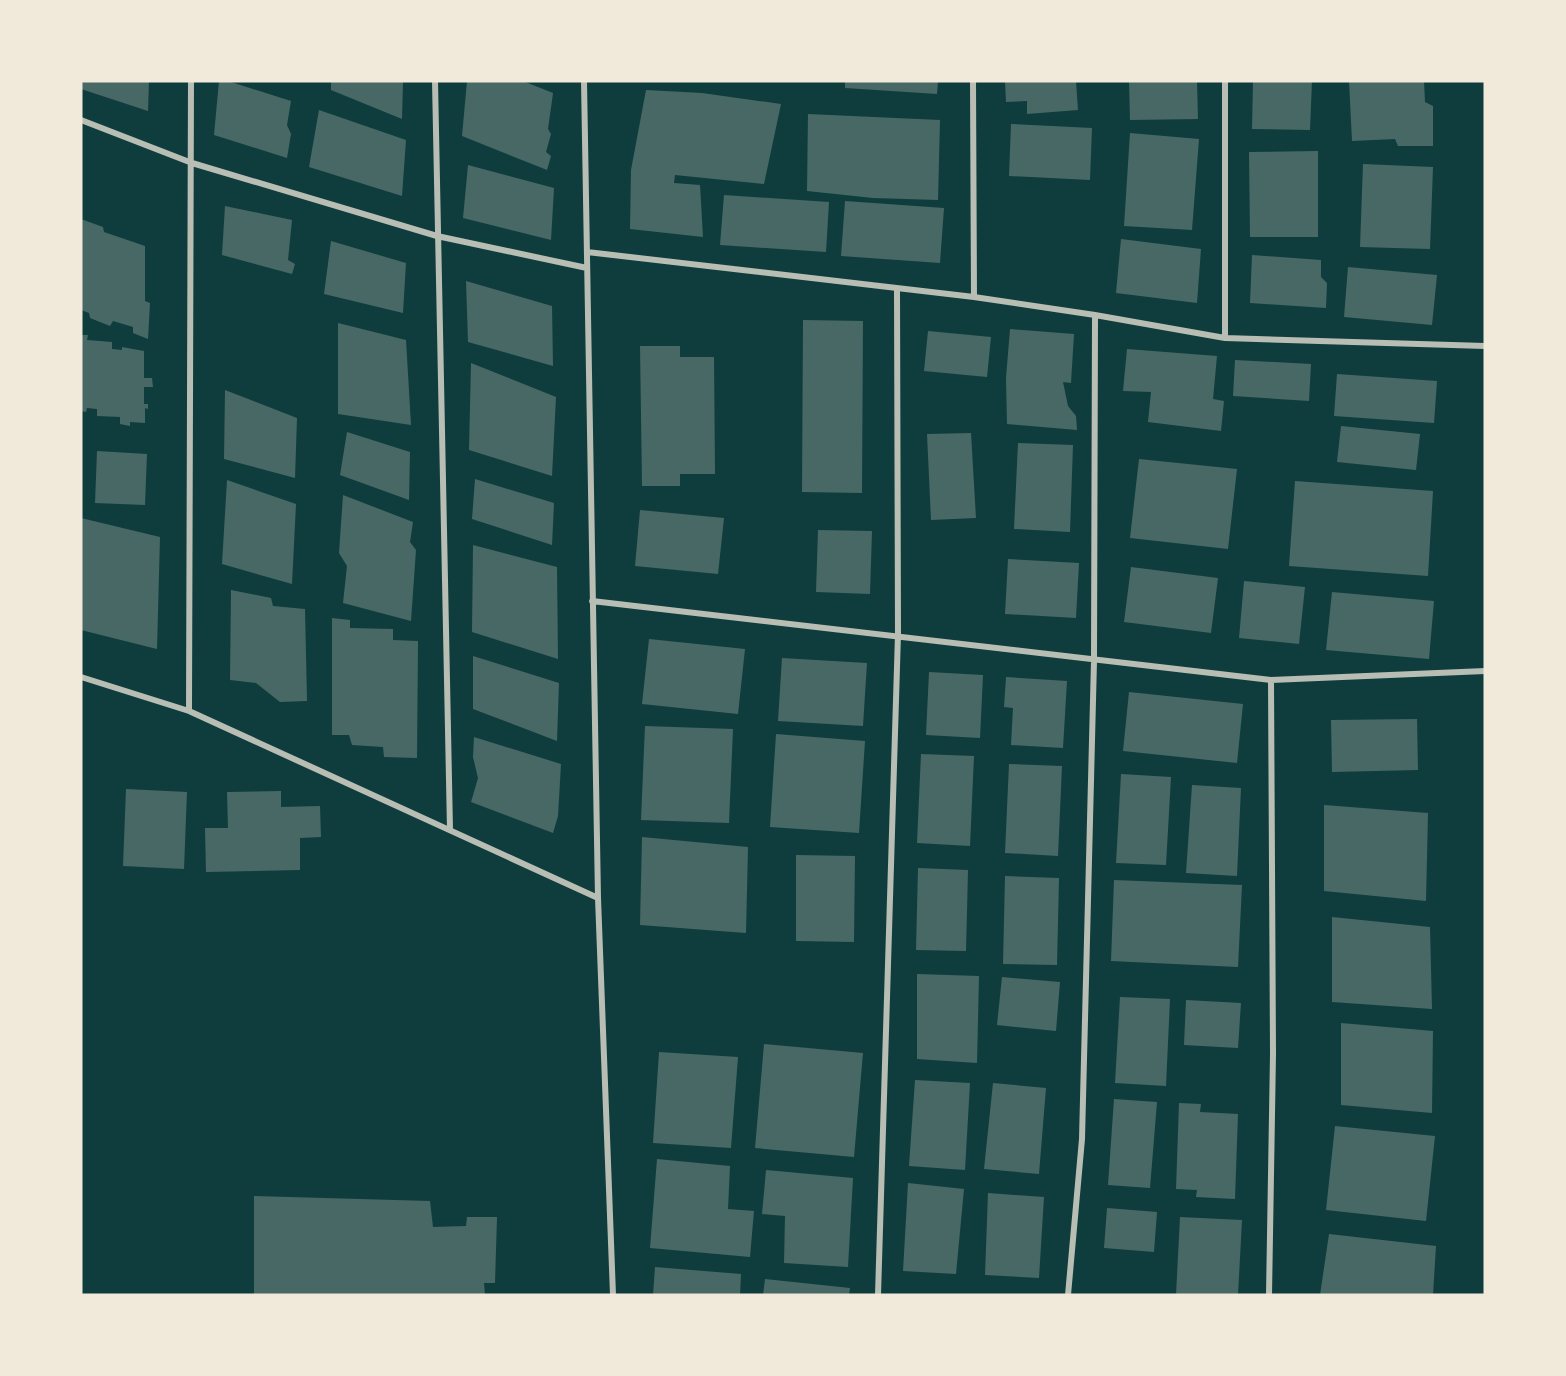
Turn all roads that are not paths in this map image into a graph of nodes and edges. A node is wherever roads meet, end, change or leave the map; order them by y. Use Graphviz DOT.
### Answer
graph roads {
  1 [pos="191,81"];
  2 [pos="435,81"];
  3 [pos="584,81"];
  4 [pos="973,81"];
  5 [pos="1225,81"];
  6 [pos="81,120"];
  7 [pos="192,163"];
  8 [pos="437,236"];
  9 [pos="587,252"];
  10 [pos="587,268"];
  11 [pos="897,289"];
  12 [pos="974,297"];
  13 [pos="1095,315"];
  14 [pos="1225,338"];
  15 [pos="1485,346"];
  16 [pos="592,601"];
  17 [pos="898,634"];
  18 [pos="1094,661"];
  19 [pos="1485,671"];
  20 [pos="81,677"];
  21 [pos="1271,680"];
  22 [pos="189,711"];
  23 [pos="450,830"];
  24 [pos="598,898"];
  25 [pos="613,1295"];
  26 [pos="878,1295"];
  27 [pos="1068,1295"];
  28 [pos="1269,1295"];
  1 -- 7 [label="street"];
  2 -- 8 [label="street"];
  3 -- 9 [label="street"];
  4 -- 12 [label="street"];
  5 -- 14 [label="street"];
  6 -- 7 [label="street"];
  7 -- 8 [label="street"];
  7 -- 22 [label="street"];
  8 -- 10 [label="street"];
  8 -- 23 [label="street"];
  9 -- 10 [label="street"];
  9 -- 11 [label="street"];
  10 -- 16 [label="street"];
  11 -- 12 [label="street"];
  11 -- 17 [label="street"];
  12 -- 13 [label="street"];
  13 -- 14 [label="street"];
  13 -- 18 [label="street"];
  14 -- 15 [label="street"];
  16 -- 17 [label="street"];
  16 -- 24 [label="street"];
  17 -- 18 [label="street"];
  17 -- 26 [label="street"];
  18 -- 21 [label="street"];
  18 -- 27 [label="street"];
  19 -- 21 [label="street"];
  20 -- 22 [label="street"];
  21 -- 28 [label="street"];
  22 -- 23 [label="street"];
  23 -- 24 [label="street"];
  24 -- 25 [label="street"];
}
